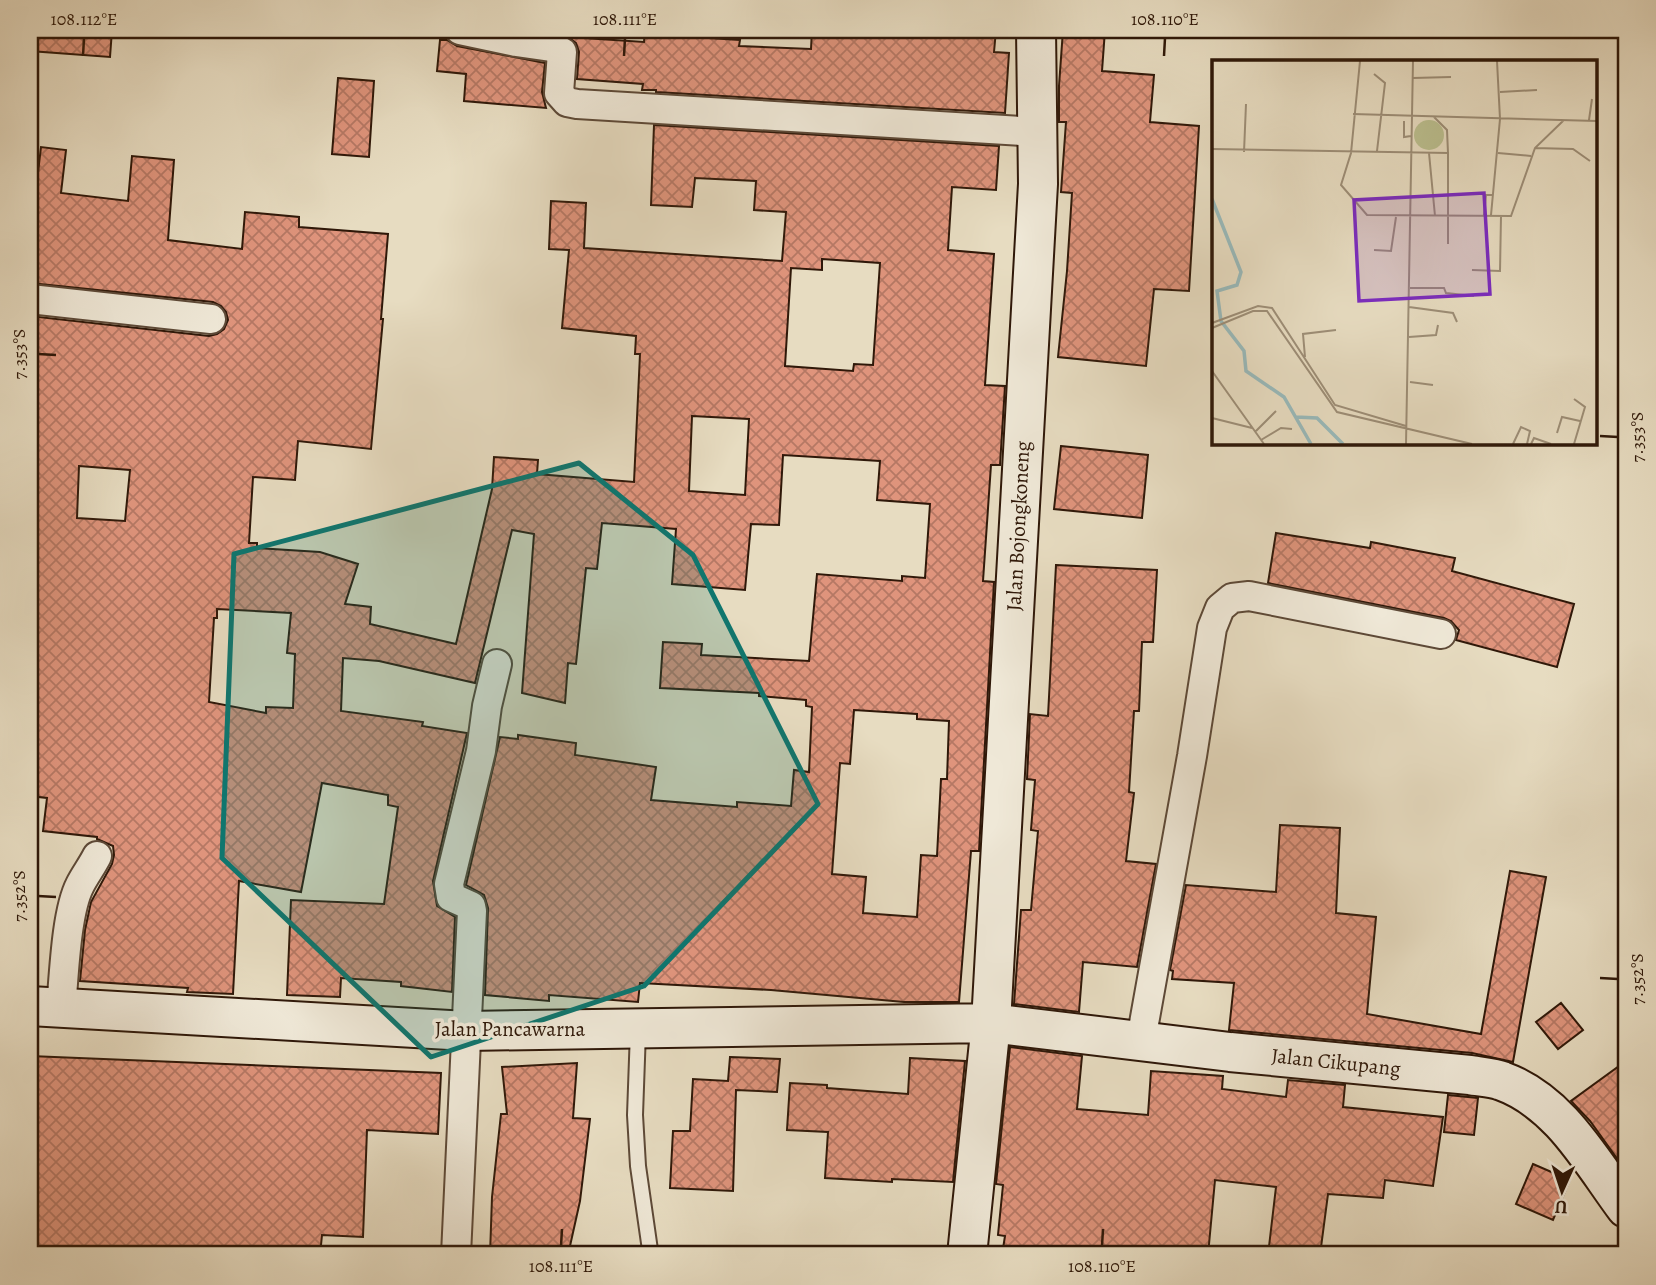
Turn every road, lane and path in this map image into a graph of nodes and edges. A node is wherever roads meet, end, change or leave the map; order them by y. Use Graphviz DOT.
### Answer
graph roads {
  1 [pos="460,30"];
  2 [pos="1037,30"];
  3 [pos="1038,132"];
  4 [pos="30,299"];
  5 [pos="211,319"];
  6 [pos="1441,634"];
  7 [pos="496,664"];
  8 [pos="97,856"];
  9 [pos="45,1007"];
  10 [pos="991,1023"];
  11 [pos="638,1029"];
  12 [pos="467,1031"];
  13 [pos="1141,1040"];
  14 [pos="1626,1208"];
  15 [pos="456,1255"];
  16 [pos="653,1255"];
  17 [pos="967,1255"];
  1 -- 3 [label="street"];
  2 -- 3 [label="main road, Jalan Bojongkoneng"];
  3 -- 10 [label="main road, Jalan Bojongkoneng"];
  4 -- 5 [label="street"];
  6 -- 13 [label="street"];
  7 -- 12 [label="street"];
  8 -- 9 [label="street"];
  9 -- 12 [label="main road, Jalan Pancawarna"];
  10 -- 11 [label="main road, Jalan Pancawarna"];
  10 -- 13 [label="main road, Jalan Cikupang"];
  10 -- 17 [label="main road, Jalan Bojongkoneng"];
  11 -- 12 [label="main road, Jalan Pancawarna"];
  11 -- 16 [label="lane"];
  12 -- 15 [label="street"];
  13 -- 14 [label="main road, Jalan Cikupang"];
}
